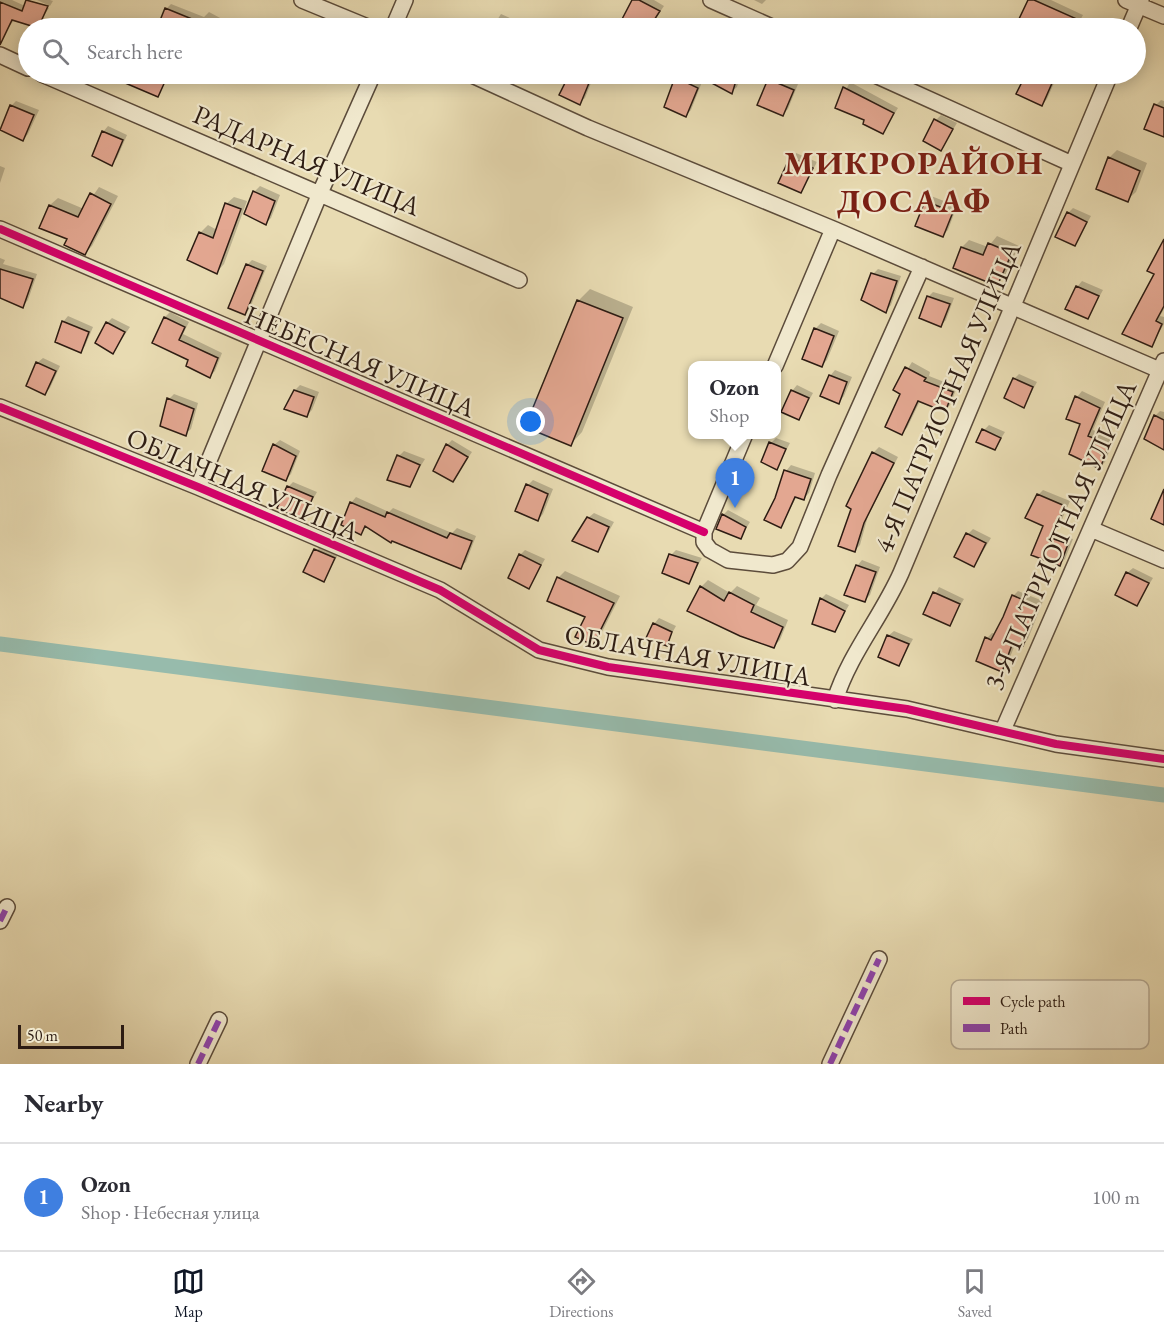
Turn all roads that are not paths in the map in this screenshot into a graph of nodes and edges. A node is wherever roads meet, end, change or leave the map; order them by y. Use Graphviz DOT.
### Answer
graph roads {
  1 [pos="302,0"];
  2 [pos="405,0"];
  3 [pos="711,0"];
  4 [pos="1136,2"];
  5 [pos="1164,16"];
  6 [pos="346,18"];
  7 [pos="397,18"];
  8 [pos="752,18"];
  9 [pos="1132,18"];
  10 [pos="0,56"];
  11 [pos="18,64"];
  12 [pos="65,84"];
  13 [pos="369,84"];
  14 [pos="492,84"];
  15 [pos="895,84"];
  16 [pos="1106,84"];
  17 [pos="1072,164"];
  18 [pos="320,193"];
  19 [pos="0,228"];
  20 [pos="833,229"];
  21 [pos="922,267"];
  22 [pos="519,280"];
  23 [pos="1013,307"];
  24 [pos="259,340"];
  25 [pos="777,361"];
  26 [pos="1163,368"];
  27 [pos="0,407"];
  28 [pos="743,439"];
  29 [pos="198,487"];
  30 [pos="1091,529"];
  31 [pos="704,532"];
  32 [pos="1164,560"];
  33 [pos="835,700"];
  34 [pos="1002,730"];
  35 [pos="1164,759"];
  36 [pos="879,959"];
  37 [pos="219,1020"];
  38 [pos="198,1064"];
  39 [pos="830,1064"];
  1 -- 6 [label="street"];
  2 -- 7 [label="street"];
  3 -- 8 [label="street"];
  4 -- 5 [label="street"];
  4 -- 9 [label="street"];
  10 -- 11 [label="street"];
  12 -- 18 [label="street, РАДАРНАЯ УЛИЦА"];
  13 -- 18 [label="street"];
  14 -- 20 [label="street"];
  15 -- 17 [label="street"];
  16 -- 17 [label="street, 4-Я ПАТРИОТНАЯ УЛИЦА"];
  17 -- 23 [label="street, 4-Я ПАТРИОТНАЯ УЛИЦА"];
  18 -- 22 [label="street, РАДАРНАЯ УЛИЦА"];
  18 -- 24 [label="street"];
  19 -- 24 [label="street, НЕБЕСНАЯ УЛИЦА"];
  20 -- 21 [label="street"];
  20 -- 25 [label="street"];
  21 -- 23 [label="street"];
  21 -- 31 [label="street"];
  23 -- 26 [label="street"];
  23 -- 33 [label="street, 4-Я ПАТРИОТНАЯ УЛИЦА"];
  24 -- 29 [label="street"];
  24 -- 31 [label="street, НЕБЕСНАЯ УЛИЦА"];
  26 -- 30 [label="street, 3-Я ПАТРИОТНАЯ УЛИЦА"];
  27 -- 29 [label="street, ОБЛАЧНАЯ УЛИЦА"];
  28 -- 31 [label="street"];
  29 -- 33 [label="street, ОБЛАЧНАЯ УЛИЦА"];
  30 -- 32 [label="street"];
  30 -- 34 [label="street, 3-Я ПАТРИОТНАЯ УЛИЦА"];
  33 -- 34 [label="street, ОБЛАЧНАЯ УЛИЦА"];
  34 -- 35 [label="street, ОБЛАЧНАЯ УЛИЦА"];
  36 -- 39 [label="street"];
  37 -- 38 [label="street"];
}
